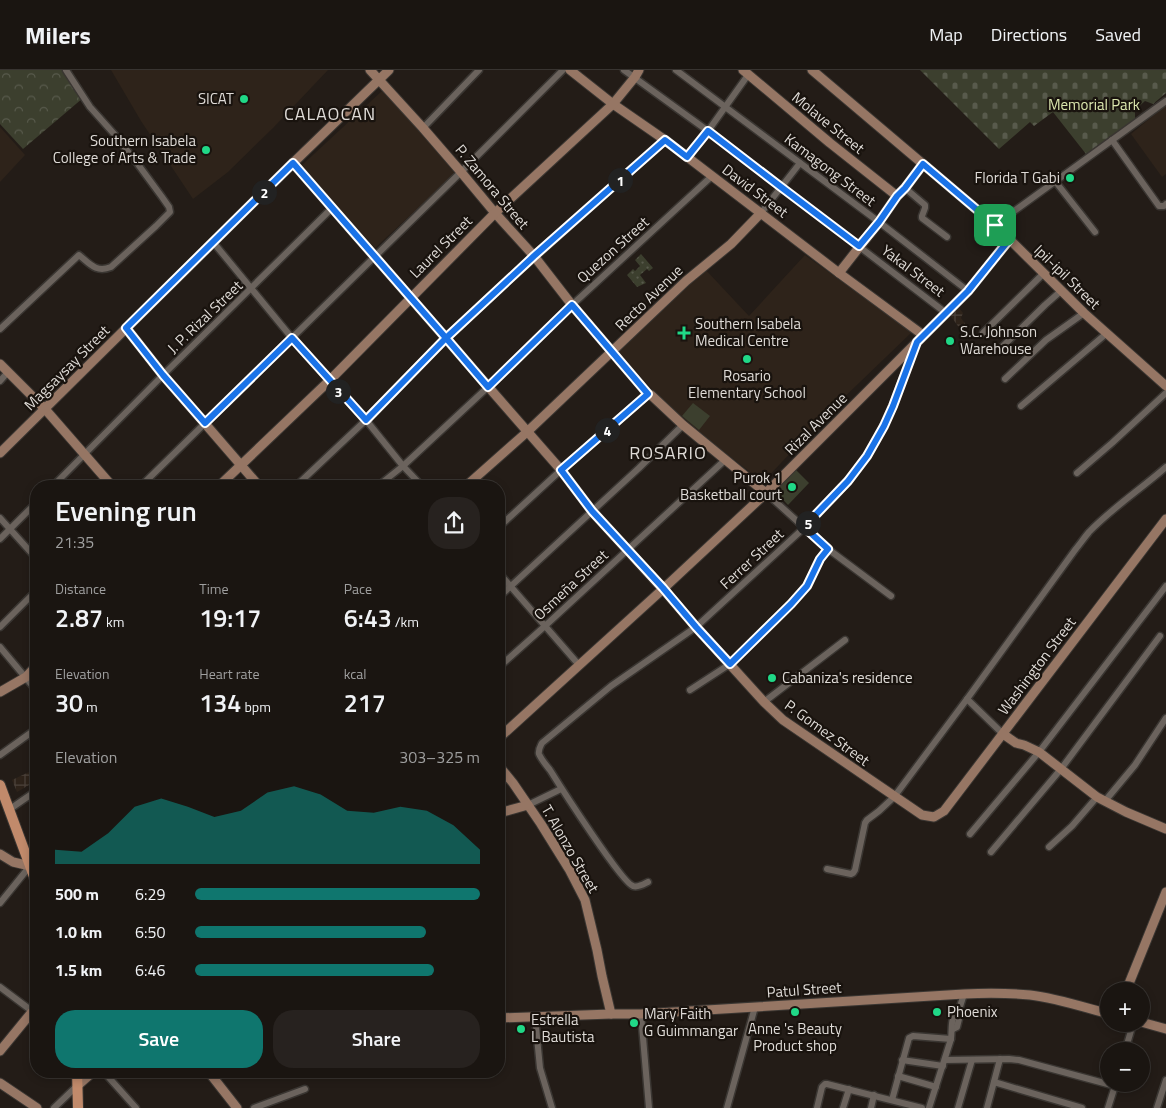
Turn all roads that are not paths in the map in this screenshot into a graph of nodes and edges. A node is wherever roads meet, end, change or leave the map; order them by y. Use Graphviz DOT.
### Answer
graph roads {
  1 [pos="66,70"];
  2 [pos="370,70"];
  3 [pos="389,70"];
  4 [pos="479,70"];
  5 [pos="563,70"];
  6 [pos="570,70"];
  7 [pos="624,70"];
  8 [pos="676,70"];
  9 [pos="812,70"];
  10 [pos="746,73"];
  11 [pos="637,74"];
  12 [pos="379,80"];
  13 [pos="1166,102"];
  14 [pos="613,104"];
  15 [pos="726,107"];
  16 [pos="423,128"];
  17 [pos="708,131"];
  18 [pos="665,140"];
  19 [pos="1112,140"];
  20 [pos="687,157"];
  21 [pos="293,163"];
  22 [pos="800,163"];
  23 [pos="923,164"];
  24 [pos="461,172"];
  25 [pos="712,176"];
  26 [pos="1055,181"];
  27 [pos="781,187"];
  28 [pos="905,188"];
  29 [pos="897,196"];
  30 [pos="1166,204"];
  31 [pos="332,208"];
  32 [pos="495,213"];
  33 [pos="761,214"];
  34 [pos="879,222"];
  35 [pos="995,225"];
  36 [pos="1095,232"];
  37 [pos="947,237"];
  38 [pos="1009,240"];
  39 [pos="213,242"];
  40 [pos="859,246"];
  41 [pos="534,256"];
  42 [pos="375,257"];
  43 [pos="839,273"];
  44 [pos="1044,273"];
  45 [pos="251,289"];
  46 [pos="1062,290"];
  47 [pos="968,291"];
  48 [pos="411,297"];
  49 [pos="572,305"];
  50 [pos="946,313"];
  51 [pos="1084,313"];
  52 [pos="126,328"];
  53 [pos="0,329"];
  54 [pos="982,333"];
  55 [pos="1107,334"];
  56 [pos="292,338"];
  57 [pos="446,338"];
  58 [pos="920,338"];
  59 [pos="998,351"];
  60 [pos="612,353"];
  61 [pos="0,364"];
  62 [pos="8,372"];
  63 [pos="163,375"];
  64 [pos="1005,379"];
  65 [pos="0,381"];
  66 [pos="329,381"];
  67 [pos="1166,386"];
  68 [pos="488,387"];
  69 [pos="1166,393"];
  70 [pos="648,394"];
  71 [pos="1021,406"];
  72 [pos="45,409"];
  73 [pos="366,420"];
  74 [pos="205,423"];
  75 [pos="683,425"];
  76 [pos="527,432"];
  77 [pos="0,453"];
  78 [pos="85,454"];
  79 [pos="725,460"];
  80 [pos="241,466"];
  81 [pos="403,466"];
  82 [pos="1166,467"];
  83 [pos="561,470"];
  84 [pos="1077,473"];
  85 [pos="59,480"];
  86 [pos="107,480"];
  87 [pos="147,480"];
  88 [pos="226,480"];
  89 [pos="254,480"];
  90 [pos="302,480"];
  91 [pos="386,480"];
  92 [pos="416,480"];
  93 [pos="473,480"];
  94 [pos="766,493"];
  95 [pos="30,509"];
  96 [pos="592,511"];
  97 [pos="0,518"];
  98 [pos="1166,519"];
  99 [pos="505,521"];
  100 [pos="804,527"];
  101 [pos="10,529"];
  102 [pos="0,539"];
  103 [pos="628,549"];
  104 [pos="828,549"];
  105 [pos="30,551"];
  106 [pos="505,580"];
  107 [pos="1166,586"];
  108 [pos="511,587"];
  109 [pos="663,588"];
  110 [pos="505,592"];
  111 [pos="891,596"];
  112 [pos="30,597"];
  113 [pos="0,626"];
  114 [pos="545,626"];
  115 [pos="696,627"];
  116 [pos="1160,636"];
  117 [pos="844,640"];
  118 [pos="0,647"];
  119 [pos="505,662"];
  120 [pos="730,664"];
  121 [pos="579,665"];
  122 [pos="30,673"];
  123 [pos="26,677"];
  124 [pos="30,682"];
  125 [pos="690,690"];
  126 [pos="0,692"];
  127 [pos="967,700"];
  128 [pos="764,702"];
  129 [pos="1166,718"];
  130 [pos="30,733"];
  131 [pos="505,733"];
  132 [pos="1003,734"];
  133 [pos="1039,752"];
  134 [pos="0,755"];
  135 [pos="1061,769"];
  136 [pos="505,774"];
  137 [pos="0,784"];
  138 [pos="561,789"];
  139 [pos="30,794"];
  140 [pos="894,797"];
  141 [pos="1101,799"];
  142 [pos="5,805"];
  143 [pos="528,805"];
  144 [pos="505,811"];
  145 [pos="922,816"];
  146 [pos="1166,829"];
  147 [pos="970,834"];
  148 [pos="1049,847"];
  149 [pos="991,852"];
  150 [pos="0,854"];
  151 [pos="30,864"];
  152 [pos="827,869"];
  153 [pos="30,872"];
  154 [pos="30,878"];
  155 [pos="648,882"];
  156 [pos="1166,892"];
  157 [pos="0,904"];
  158 [pos="1130,982"];
  159 [pos="0,987"];
  160 [pos="964,994"];
  161 [pos="755,1007"];
  162 [pos="30,1008"];
  163 [pos="1100,1012"];
  164 [pos="612,1014"];
  165 [pos="641,1014"];
  166 [pos="30,1017"];
  167 [pos="534,1017"];
  168 [pos="505,1018"];
  169 [pos="1150,1025"];
  170 [pos="1166,1029"];
  171 [pos="951,1039"];
  172 [pos="0,1051"];
  173 [pos="1000,1059"];
  174 [pos="902,1060"];
  175 [pos="972,1060"];
  176 [pos="944,1063"];
  177 [pos="898,1076"];
  178 [pos="78,1078"];
  179 [pos="86,1078"];
  180 [pos="109,1078"];
  181 [pos="213,1078"];
  182 [pos="1166,1080"];
  183 [pos="1100,1081"];
  184 [pos="994,1082"];
  185 [pos="0,1083"];
  186 [pos="78,1085"];
  187 [pos="936,1086"];
  188 [pos="305,1089"];
  189 [pos="849,1089"];
  190 [pos="1113,1092"];
  191 [pos="874,1095"];
  192 [pos="892,1100"];
  193 [pos="37,1108"];
  194 [pos="54,1108"];
  195 [pos="78,1108"];
  196 [pos="136,1108"];
  197 [pos="237,1108"];
  198 [pos="254,1108"];
  199 [pos="552,1108"];
  200 [pos="649,1108"];
  201 [pos="727,1108"];
  202 [pos="817,1108"];
  203 [pos="844,1108"];
  204 [pos="871,1108"];
  205 [pos="922,1108"];
  206 [pos="929,1108"];
  207 [pos="958,1108"];
  208 [pos="987,1108"];
  209 [pos="1082,1108"];
  210 [pos="1108,1108"];
  211 [pos="1157,1108"];
  1 -- 53 [label="street"];
  2 -- 12 [label="street, P. Zamora Street"];
  3 -- 12 [label="street, Magsaysay Street"];
  4 -- 16 [label="street"];
  5 -- 24 [label="street"];
  6 -- 14 [label="street, David Street"];
  7 -- 11 [label="street, Yakal Street"];
  8 -- 15 [label="street, Kamagong Street"];
  9 -- 23 [label="street, Ipil-ipil Street"];
  10 -- 15 [label="street"];
  10 -- 29 [label="street, Molave Street"];
  11 -- 14 [label="street, Laurel Street"];
  11 -- 17 [label="street, Yakal Street"];
  12 -- 16 [label="street, P. Zamora Street"];
  12 -- 21 [label="street, Magsaysay Street"];
  13 -- 19 [label="street"];
  14 -- 18 [label="street, David Street"];
  14 -- 32 [label="street, Laurel Street"];
  15 -- 17 [label="street"];
  15 -- 22 [label="street, Kamagong Street"];
  16 -- 24 [label="street, P. Zamora Street"];
  17 -- 20 [label="street"];
  17 -- 27 [label="street, Yakal Street"];
  18 -- 20 [label="street, David Street"];
  18 -- 41 [label="street"];
  19 -- 26 [label="street"];
  19 -- 30 [label="street"];
  20 -- 25 [label="street, David Street"];
  21 -- 31 [label="street, P. Gomez Street"];
  21 -- 39 [label="street, Magsaysay Street"];
  22 -- 27 [label="street, Recto Avenue"];
  22 -- 34 [label="street, Kamagong Street"];
  23 -- 28 [label="street"];
  23 -- 35 [label="street, Ipil-ipil Street"];
  24 -- 32 [label="street, P. Zamora Street"];
  24 -- 42 [label="street"];
  25 -- 33 [label="street, David Street"];
  25 -- 49 [label="street, Quezon Street"];
  26 -- 35 [label="street"];
  26 -- 36 [label="street"];
  27 -- 33 [label="street, Recto Avenue"];
  27 -- 40 [label="street, Yakal Street"];
  28 -- 29 [label="street"];
  28 -- 37 [label="street"];
  29 -- 34 [label="street"];
  31 -- 42 [label="street, P. Gomez Street"];
  31 -- 45 [label="street, J. P. Rizal Street"];
  32 -- 41 [label="street, P. Zamora Street"];
  32 -- 48 [label="street, Laurel Street"];
  33 -- 43 [label="street, David Street"];
  33 -- 60 [label="street, Recto Avenue"];
  34 -- 40 [label="street"];
  34 -- 47 [label="street, Kamagong Street"];
  35 -- 38 [label="street, Ipil-ipil Street"];
  38 -- 44 [label="street, Ipil-ipil Street"];
  38 -- 47 [label="street, Rizal Avenue"];
  39 -- 45 [label="street"];
  39 -- 52 [label="street, Magsaysay Street"];
  40 -- 43 [label="street"];
  40 -- 50 [label="street, Yakal Street"];
  41 -- 49 [label="street, P. Zamora Street"];
  41 -- 57 [label="street"];
  42 -- 48 [label="street, P. Gomez Street"];
  42 -- 56 [label="street"];
  43 -- 58 [label="street, David Street"];
  44 -- 46 [label="street, Ipil-ipil Street"];
  44 -- 54 [label="street"];
  45 -- 56 [label="street"];
  45 -- 63 [label="street, J. P. Rizal Street"];
  46 -- 51 [label="street, Ipil-ipil Street"];
  46 -- 59 [label="street"];
  47 -- 50 [label="street, Rizal Avenue"];
  48 -- 57 [label="street, P. Gomez Street"];
  48 -- 66 [label="street, Laurel Street"];
  49 -- 60 [label="street, P. Zamora Street"];
  49 -- 68 [label="street, Quezon Street"];
  50 -- 58 [label="street, Rizal Avenue"];
  51 -- 55 [label="street, Ipil-ipil Street"];
  51 -- 64 [label="street"];
  52 -- 63 [label="street"];
  52 -- 72 [label="street, Magsaysay Street"];
  55 -- 67 [label="street, Ipil-ipil Street"];
  55 -- 71 [label="street"];
  56 -- 66 [label="street"];
  56 -- 74 [label="street"];
  57 -- 68 [label="street, P. Gomez Street"];
  57 -- 73 [label="street"];
  58 -- 94 [label="street, Rizal Avenue"];
  58 -- 100 [label="street, Ferrer Street"];
  60 -- 70 [label="street, P. Zamora Street"];
  60 -- 76 [label="street, Recto Avenue"];
  61 -- 62 [label="street"];
  62 -- 65 [label="street"];
  62 -- 72 [label="street"];
  63 -- 74 [label="street"];
  63 -- 78 [label="street, J. P. Rizal Street"];
  66 -- 73 [label="street"];
  66 -- 80 [label="street, Laurel Street"];
  68 -- 76 [label="street, P. Gomez Street"];
  68 -- 81 [label="street, Quezon Street"];
  69 -- 84 [label="street"];
  70 -- 75 [label="street, P. Zamora Street"];
  70 -- 83 [label="street"];
  72 -- 77 [label="street, Magsaysay Street"];
  72 -- 78 [label="street"];
  73 -- 81 [label="street"];
  73 -- 90 [label="street"];
  74 -- 80 [label="street"];
  74 -- 87 [label="street"];
  75 -- 79 [label="street, P. Zamora Street"];
  75 -- 96 [label="street"];
  76 -- 83 [label="street, P. Gomez Street"];
  76 -- 93 [label="street, Recto Avenue"];
  78 -- 85 [label="street, J. P. Rizal Street"];
  78 -- 86 [label="street"];
  79 -- 94 [label="street, P. Zamora Street"];
  79 -- 103 [label="street, Osmeña Street"];
  80 -- 88 [label="street, Laurel Street"];
  80 -- 89 [label="street"];
  81 -- 91 [label="street, Quezon Street"];
  81 -- 92 [label="street"];
  82 -- 127 [label="street"];
  83 -- 96 [label="street, P. Gomez Street"];
  83 -- 99 [label="street"];
  94 -- 100 [label="street, P. Zamora Street"];
  94 -- 109 [label="street, Rizal Avenue"];
  95 -- 101 [label="street"];
  96 -- 103 [label="street, P. Gomez Street"];
  96 -- 108 [label="street"];
  97 -- 101 [label="street"];
  98 -- 132 [label="street, Washington Street"];
  100 -- 104 [label="street, P. Zamora Street"];
  100 -- 115 [label="street, Ferrer Street"];
  101 -- 102 [label="street"];
  101 -- 105 [label="street"];
  103 -- 109 [label="street, P. Gomez Street"];
  103 -- 114 [label="street, Osmeña Street"];
  104 -- 111 [label="street, P. Zamora Street"];
  104 -- 120 [label="street"];
  106 -- 108 [label="street"];
  107 -- 133 [label="street"];
  108 -- 110 [label="street"];
  108 -- 114 [label="street"];
  109 -- 115 [label="street, P. Gomez Street"];
  109 -- 121 [label="street, Rizal Avenue"];
  112 -- 113 [label="street"];
  114 -- 119 [label="street, Osmeña Street"];
  114 -- 121 [label="street"];
  115 -- 120 [label="street, P. Gomez Street"];
  115 -- 138 [label="street, Ferrer Street"];
  116 -- 135 [label="street"];
  117 -- 128 [label="street"];
  118 -- 123 [label="street"];
  120 -- 125 [label="street"];
  120 -- 128 [label="street, P. Gomez Street"];
  121 -- 131 [label="street, Rizal Avenue"];
  122 -- 123 [label="street"];
  123 -- 124 [label="street"];
  123 -- 126 [label="street"];
  127 -- 132 [label="street"];
  127 -- 140 [label="street"];
  128 -- 140 [label="street, P. Gomez Street"];
  129 -- 141 [label="street"];
  130 -- 134 [label="street"];
  132 -- 133 [label="street"];
  132 -- 145 [label="street, Washington Street"];
  133 -- 135 [label="street"];
  133 -- 147 [label="street"];
  135 -- 141 [label="street"];
  135 -- 149 [label="street"];
  136 -- 143 [label="street, T. Alonzo Street"];
  137 -- 142 [label="main road"];
  138 -- 143 [label="street"];
  138 -- 155 [label="street"];
  139 -- 142 [label="street"];
  140 -- 145 [label="street, P. Gomez Street"];
  140 -- 152 [label="street"];
  141 -- 146 [label="street"];
  141 -- 148 [label="street"];
  142 -- 151 [label="main road"];
  143 -- 144 [label="street"];
  143 -- 164 [label="street, T. Alonzo Street"];
  150 -- 153 [label="street"];
  154 -- 157 [label="street"];
  156 -- 158 [label="street"];
  159 -- 162 [label="street"];
  160 -- 161 [label="street, Patul Street"];
  160 -- 163 [label="street, Patul Street"];
  160 -- 171 [label="street"];
  161 -- 165 [label="street, Patul Street"];
  161 -- 201 [label="street"];
  164 -- 165 [label="street, Patul Street"];
  164 -- 167 [label="street, Patul Street"];
  165 -- 200 [label="street"];
  166 -- 172 [label="street"];
  167 -- 168 [label="street, Patul Street"];
  167 -- 199 [label="street"];
  169 -- 170 [label="street"];
  171 -- 174 [label="street"];
  171 -- 176 [label="street"];
  173 -- 175 [label="street"];
  173 -- 183 [label="street"];
  173 -- 184 [label="street"];
  174 -- 176 [label="street"];
  174 -- 177 [label="street"];
  175 -- 176 [label="street"];
  175 -- 207 [label="street"];
  176 -- 187 [label="street"];
  177 -- 187 [label="street"];
  177 -- 192 [label="street"];
  178 -- 186 [label="main road"];
  179 -- 186 [label="street"];
  180 -- 196 [label="street"];
  181 -- 197 [label="street"];
  182 -- 211 [label="street"];
  184 -- 208 [label="street"];
  184 -- 209 [label="street"];
  185 -- 193 [label="street"];
  186 -- 194 [label="street"];
  186 -- 195 [label="main road"];
  187 -- 206 [label="street"];
  188 -- 198 [label="street"];
  189 -- 191 [label="street"];
  189 -- 202 [label="street"];
  189 -- 203 [label="street"];
  190 -- 210 [label="street"];
  191 -- 192 [label="street"];
  191 -- 204 [label="street"];
  192 -- 205 [label="street"];
}
